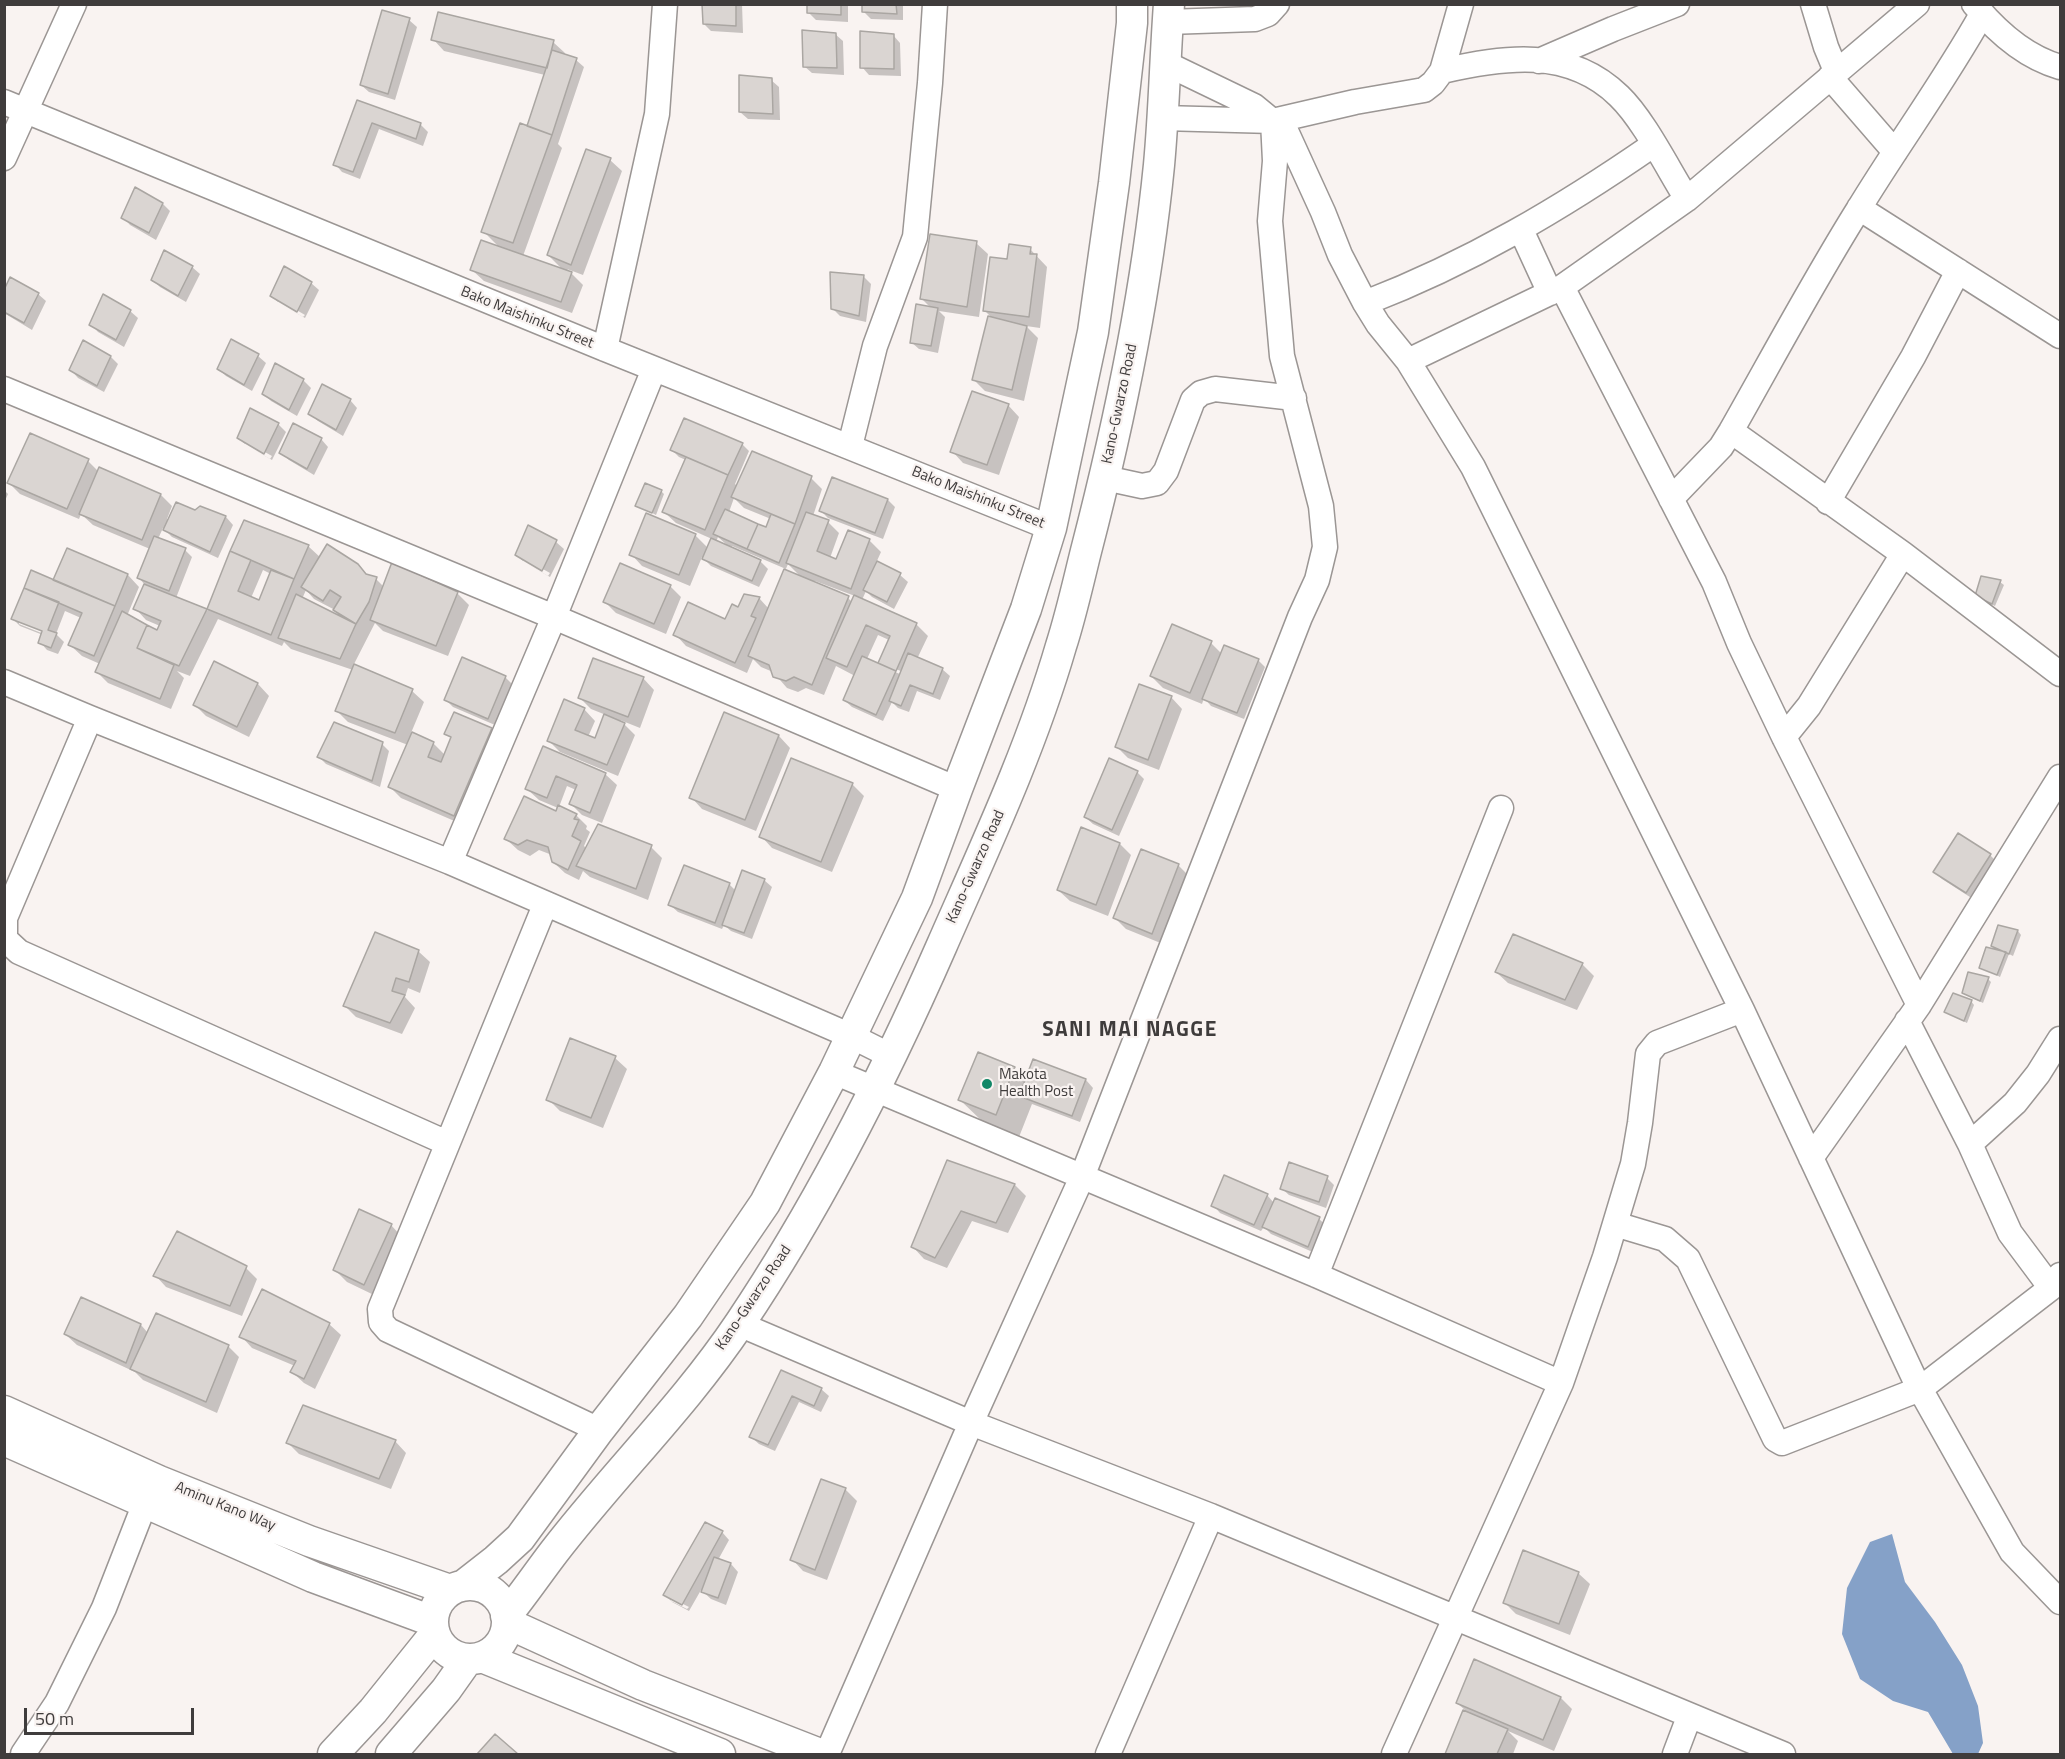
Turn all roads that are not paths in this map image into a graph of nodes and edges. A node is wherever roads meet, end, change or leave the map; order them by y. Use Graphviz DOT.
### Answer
graph roads {
  1 [pos="74,4"];
  2 [pos="665,4"];
  3 [pos="935,4"];
  4 [pos="1132,4"];
  5 [pos="1277,4"];
  6 [pos="1461,4"];
  7 [pos="1677,4"];
  8 [pos="1813,4"];
  9 [pos="1917,4"];
  10 [pos="1978,9"];
  11 [pos="1168,13"];
  12 [pos="1539,61"];
  13 [pos="1167,64"];
  14 [pos="2061,67"];
  15 [pos="1442,71"];
  16 [pos="1833,74"];
  17 [pos="15,107"];
  18 [pos="1162,118"];
  19 [pos="1275,120"];
  20 [pos="1653,145"];
  21 [pos="1895,152"];
  22 [pos="4,158"];
  23 [pos="1687,199"];
  24 [pos="1859,208"];
  25 [pos="1521,230"];
  26 [pos="1958,271"];
  27 [pos="1556,290"];
  28 [pos="1365,303"];
  29 [pos="2061,336"];
  30 [pos="605,350"];
  31 [pos="1408,362"];
  32 [pos="654,369"];
  33 [pos="4,389"];
  34 [pos="1294,399"];
  35 [pos="1731,431"];
  36 [pos="850,446"];
  37 [pos="1105,478"];
  38 [pos="1671,499"];
  39 [pos="1828,502"];
  40 [pos="1051,528"];
  41 [pos="1903,554"];
  42 [pos="554,616"];
  43 [pos="2061,674"];
  44 [pos="4,682"];
  45 [pos="90,718"];
  46 [pos="1784,737"];
  47 [pos="2061,777"];
  48 [pos="957,789"];
  49 [pos="1502,808"];
  50 [pos="450,862"];
  51 [pos="545,905"];
  52 [pos="1742,1010"];
  53 [pos="1913,1013"];
  54 [pos="851,1036"];
  55 [pos="2061,1039"];
  56 [pos="891,1056"];
  57 [pos="834,1071"];
  58 [pos="874,1089"];
  59 [pos="447,1143"];
  60 [pos="1970,1144"];
  61 [pos="1811,1158"];
  62 [pos="1082,1177"];
  63 [pos="1615,1224"];
  64 [pos="1316,1275"];
  65 [pos="2056,1282"];
  66 [pos="739,1324"];
  67 [pos="1561,1383"];
  68 [pos="1920,1389"];
  69 [pos="4,1411"];
  70 [pos="971,1423"];
  71 [pos="599,1430"];
  72 [pos="7,1448"];
  73 [pos="145,1503"];
  74 [pos="1211,1516"];
  75 [pos="457,1587"];
  76 [pos="2061,1602"];
  77 [pos="1455,1617"];
  78 [pos="507,1620"];
  79 [pos="433,1628"];
  80 [pos="475,1658"];
  81 [pos="1689,1717"];
  82 [pos="23,1755"];
  83 [pos="333,1755"];
  84 [pos="391,1755"];
  85 [pos="720,1755"];
  86 [pos="820,1755"];
  87 [pos="827,1755"];
  88 [pos="1108,1755"];
  89 [pos="1394,1755"];
  90 [pos="1675,1755"];
  91 [pos="1783,1755"];
  1 -- 17 [label="street"];
  2 -- 30 [label="street"];
  3 -- 36 [label="street"];
  4 -- 40 [label="main road"];
  5 -- 11 [label="street"];
  6 -- 15 [label="street"];
  7 -- 12 [label="street"];
  8 -- 16 [label="street"];
  9 -- 16 [label="street"];
  10 -- 14 [label="street"];
  10 -- 21 [label="street"];
  11 -- 13 [label="main road, Kano-Gwarzo Road"];
  12 -- 15 [label="street"];
  12 -- 20 [label="street"];
  13 -- 18 [label="main road, Kano-Gwarzo Road"];
  13 -- 19 [label="street"];
  15 -- 19 [label="street"];
  16 -- 21 [label="street"];
  16 -- 23 [label="street"];
  17 -- 22 [label="street"];
  17 -- 30 [label="street, Bako Maishinku Street"];
  18 -- 19 [label="street"];
  18 -- 37 [label="main road, Kano-Gwarzo Road"];
  19 -- 28 [label="street"];
  19 -- 34 [label="street"];
  20 -- 23 [label="street"];
  20 -- 25 [label="street"];
  21 -- 24 [label="street"];
  23 -- 27 [label="street"];
  24 -- 26 [label="street"];
  24 -- 35 [label="street"];
  25 -- 27 [label="street"];
  25 -- 28 [label="street"];
  26 -- 29 [label="street"];
  26 -- 39 [label="street"];
  27 -- 31 [label="street"];
  27 -- 38 [label="street"];
  28 -- 31 [label="street"];
  30 -- 32 [label="street, Bako Maishinku Street"];
  31 -- 52 [label="street"];
  32 -- 36 [label="street, Bako Maishinku Street"];
  32 -- 42 [label="street"];
  33 -- 42 [label="street"];
  34 -- 37 [label="street"];
  34 -- 62 [label="street"];
  35 -- 38 [label="street"];
  35 -- 39 [label="street"];
  36 -- 40 [label="street, Bako Maishinku Street"];
  37 -- 56 [label="main road, Kano-Gwarzo Road"];
  38 -- 46 [label="street"];
  39 -- 41 [label="street"];
  40 -- 48 [label="main road"];
  41 -- 43 [label="street"];
  41 -- 46 [label="street"];
  42 -- 48 [label="street"];
  42 -- 50 [label="street"];
  44 -- 45 [label="street"];
  45 -- 50 [label="street"];
  45 -- 59 [label="street"];
  46 -- 53 [label="street"];
  47 -- 53 [label="street"];
  48 -- 54 [label="main road"];
  49 -- 64 [label="street"];
  50 -- 51 [label="street"];
  51 -- 54 [label="street"];
  51 -- 59 [label="street"];
  52 -- 61 [label="street"];
  52 -- 63 [label="street"];
  53 -- 60 [label="street"];
  53 -- 61 [label="street"];
  54 -- 56 [label="street"];
  54 -- 57 [label="main road"];
  55 -- 60 [label="street"];
  56 -- 58 [label="main road, Kano-Gwarzo Road"];
  57 -- 58 [label="street"];
  57 -- 71 [label="main road"];
  58 -- 62 [label="street"];
  58 -- 66 [label="main road, Kano-Gwarzo Road"];
  59 -- 71 [label="street"];
  60 -- 65 [label="street"];
  61 -- 68 [label="street"];
  62 -- 64 [label="street"];
  62 -- 70 [label="street"];
  63 -- 67 [label="street"];
  63 -- 68 [label="street"];
  64 -- 67 [label="street"];
  65 -- 68 [label="street"];
  66 -- 70 [label="street"];
  66 -- 78 [label="main road, Kano-Gwarzo Road"];
  67 -- 77 [label="street"];
  68 -- 76 [label="street"];
  69 -- 75 [label="main road, Aminu Kano Way"];
  70 -- 74 [label="street"];
  70 -- 87 [label="street"];
  71 -- 75 [label="main road"];
  72 -- 73 [label="main road, Aminu Kano Way"];
  73 -- 79 [label="main road, Aminu Kano Way"];
  73 -- 82 [label="street"];
  74 -- 77 [label="street"];
  74 -- 88 [label="street"];
  75 -- 78 [label="main road"];
  75 -- 79 [label="main road"];
  77 -- 81 [label="street"];
  77 -- 89 [label="street"];
  78 -- 80 [label="main road"];
  78 -- 86 [label="main road"];
  79 -- 80 [label="main road"];
  79 -- 83 [label="main road"];
  80 -- 84 [label="main road"];
  80 -- 85 [label="main road"];
  81 -- 90 [label="street"];
  81 -- 91 [label="street"];
}
